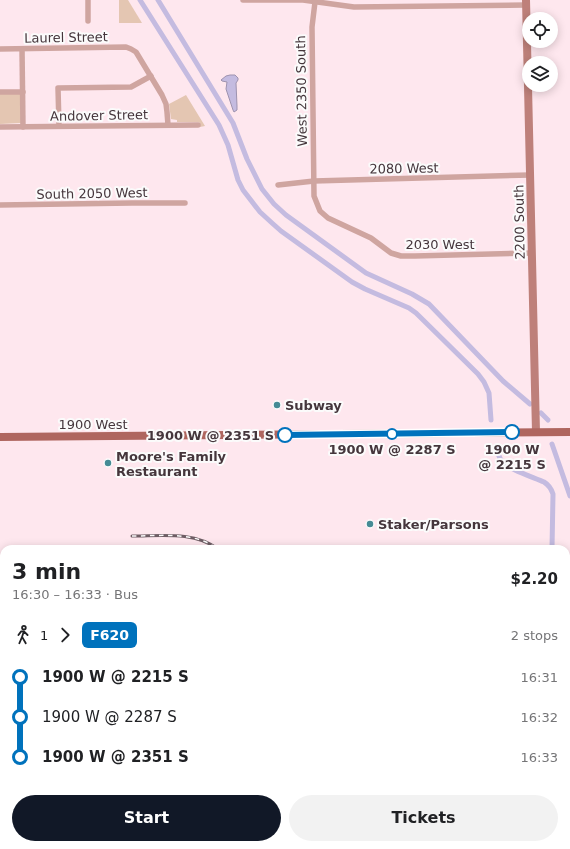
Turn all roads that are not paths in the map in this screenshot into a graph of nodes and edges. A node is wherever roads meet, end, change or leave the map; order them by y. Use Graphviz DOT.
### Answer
graph roads {
  1 [pos="88,0"];
  2 [pos="243,0"];
  3 [pos="315,2"];
  4 [pos="526,6"];
  5 [pos="88,21"];
  6 [pos="0,49"];
  7 [pos="22,49"];
  8 [pos="151,76"];
  9 [pos="0,92"];
  10 [pos="23,92"];
  11 [pos="198,124"];
  12 [pos="168,125"];
  13 [pos="59,126"];
  14 [pos="0,127"];
  15 [pos="23,127"];
  16 [pos="530,175"];
  17 [pos="314,181"];
  18 [pos="278,185"];
  19 [pos="185,204"];
  20 [pos="0,205"];
  21 [pos="532,253"];
  22 [pos="536,432"];
  23 [pos="570,432"];
  24 [pos="0,437"];
  1 -- 5 [label="street"];
  2 -- 3 [label="street"];
  3 -- 4 [label="street"];
  3 -- 17 [label="street, West 2350 South"];
  4 -- 16 [label="street, 2200 South"];
  6 -- 7 [label="street, Laurel Street"];
  7 -- 8 [label="street, Laurel Street"];
  7 -- 10 [label="street"];
  8 -- 12 [label="street"];
  8 -- 13 [label="street"];
  9 -- 10 [label="street"];
  10 -- 15 [label="street"];
  11 -- 12 [label="street, Andover Street"];
  12 -- 13 [label="street, Andover Street"];
  13 -- 15 [label="street, Andover Street"];
  14 -- 15 [label="street, Andover Street"];
  16 -- 17 [label="street, 2080 West"];
  16 -- 21 [label="street, 2200 South"];
  17 -- 18 [label="street, 2080 West"];
  17 -- 21 [label="street, 2030 West"];
  19 -- 20 [label="street, South 2050 West"];
  21 -- 22 [label="street, 2200 South"];
  22 -- 23 [label="main road, 1900 West"];
  22 -- 24 [label="main road, 1900 West"];
}
